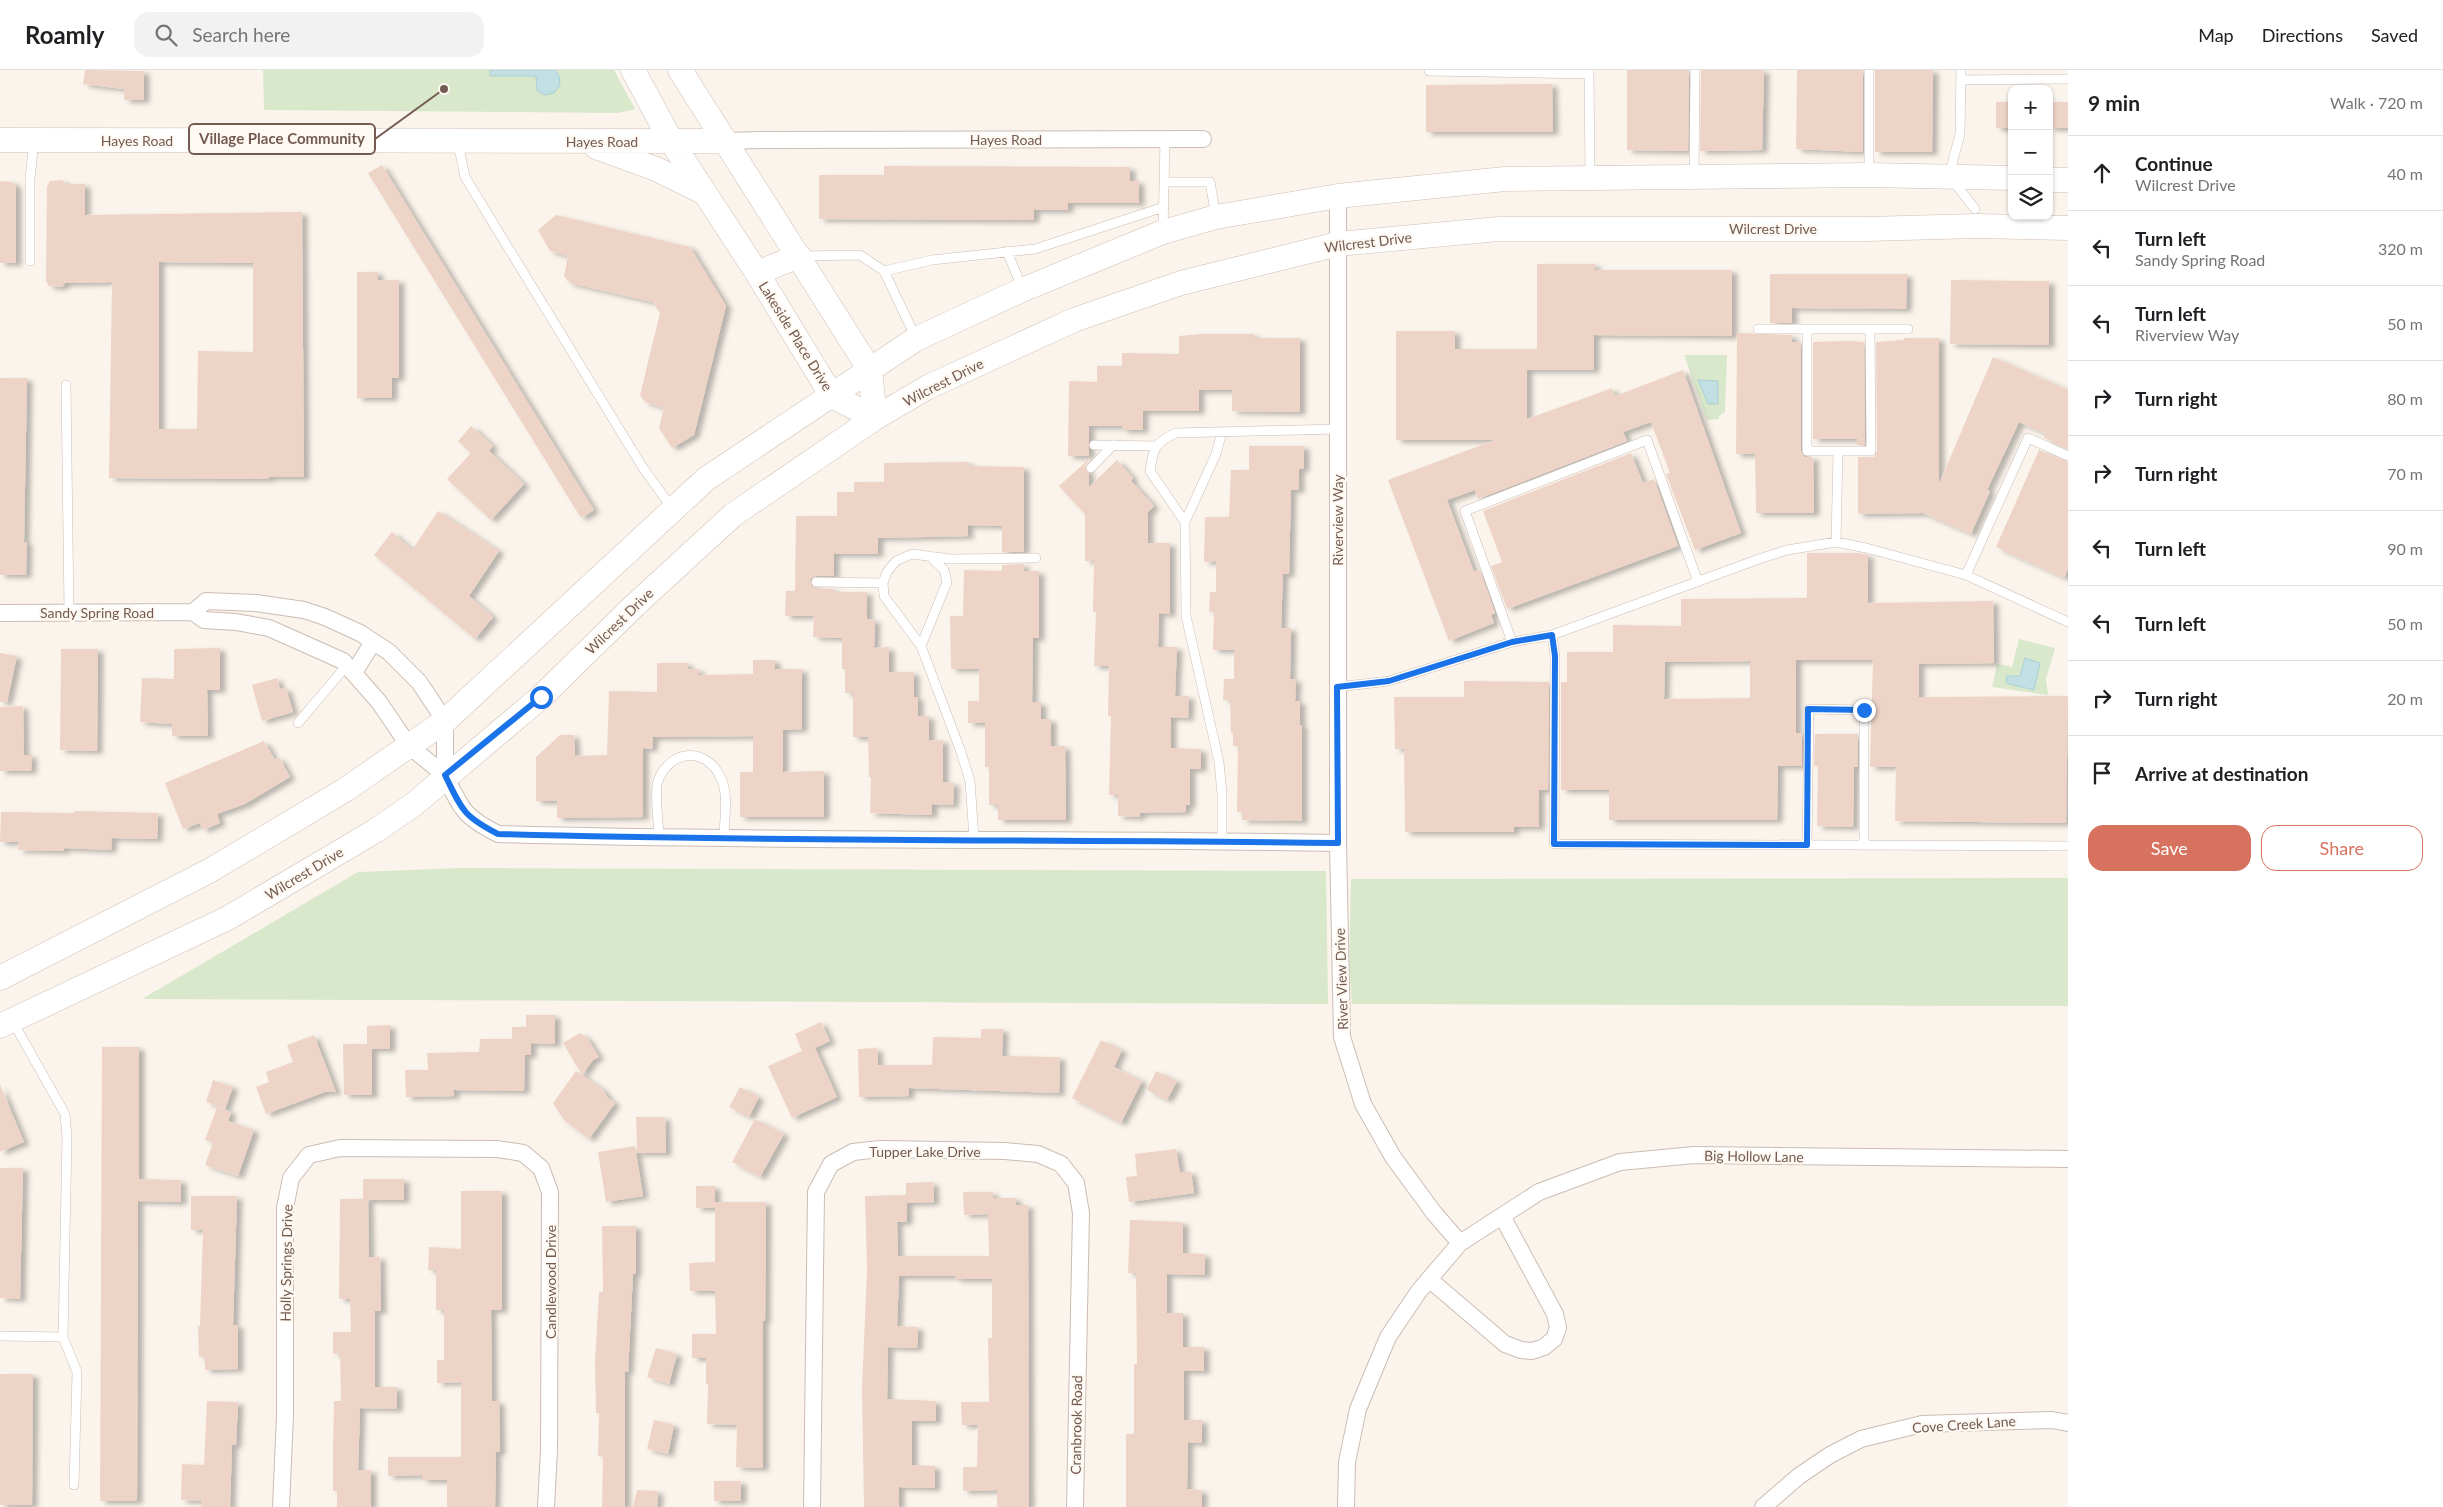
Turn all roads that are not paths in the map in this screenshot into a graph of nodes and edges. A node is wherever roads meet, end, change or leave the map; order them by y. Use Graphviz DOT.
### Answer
graph roads {
  1 [pos="633,70"];
  2 [pos="680,70"];
  3 [pos="1695,70"];
  4 [pos="1870,70"];
  5 [pos="1429,71"];
  6 [pos="1590,72"];
  7 [pos="1961,75"];
  8 [pos="2068,80"];
  9 [pos="1165,139"];
  10 [pos="1203,139"];
  11 [pos="0,140"];
  12 [pos="34,140"];
  13 [pos="457,140"];
  14 [pos="577,141"];
  15 [pos="671,141"];
  16 [pos="726,142"];
  17 [pos="1869,174"];
  18 [pos="1694,176"];
  19 [pos="1949,176"];
  20 [pos="1590,178"];
  21 [pos="2008,178"];
  22 [pos="2053,180"];
  23 [pos="2068,180"];
  24 [pos="1164,182"];
  25 [pos="705,193"];
  26 [pos="1338,196"];
  27 [pos="1164,207"];
  28 [pos="1975,209"];
  29 [pos="1216,217"];
  30 [pos="2068,228"];
  31 [pos="1163,232"];
  32 [pos="1338,244"];
  33 [pos="1007,251"];
  34 [pos="799,256"];
  35 [pos="30,261"];
  36 [pos="884,271"];
  37 [pos="757,273"];
  38 [pos="1022,290"];
  39 [pos="1758,329"];
  40 [pos="1807,329"];
  41 [pos="1870,329"];
  42 [pos="1908,329"];
  43 [pos="916,340"];
  44 [pos="870,370"];
  45 [pos="66,385"];
  46 [pos="832,396"];
  47 [pos="875,418"];
  48 [pos="1337,429"];
  49 [pos="1222,432"];
  50 [pos="1094,445"];
  51 [pos="1113,445"];
  52 [pos="1157,446"];
  53 [pos="1838,452"];
  54 [pos="2068,456"];
  55 [pos="1090,468"];
  56 [pos="672,508"];
  57 [pos="1185,522"];
  58 [pos="1836,542"];
  59 [pos="929,556"];
  60 [pos="1036,558"];
  61 [pos="1966,575"];
  62 [pos="816,582"];
  63 [pos="1698,582"];
  64 [pos="883,583"];
  65 [pos="0,612"];
  66 [pos="69,612"];
  67 [pos="193,612"];
  68 [pos="2068,622"];
  69 [pos="1552,635"];
  70 [pos="373,642"];
  71 [pos="1512,642"];
  72 [pos="921,646"];
  73 [pos="351,668"];
  74 [pos="1337,687"];
  75 [pos="445,721"];
  76 [pos="298,723"];
  77 [pos="409,746"];
  78 [pos="445,775"];
  79 [pos="659,839"];
  80 [pos="724,839"];
  81 [pos="974,839"];
  82 [pos="1222,842"];
  83 [pos="1338,843"];
  84 [pos="1807,845"];
  85 [pos="1864,845"];
  86 [pos="2068,846"];
  87 [pos="0,978"];
  88 [pos="6,1023"];
  89 [pos="438,1148"];
  90 [pos="2068,1159"];
  91 [pos="1502,1216"];
  92 [pos="1460,1243"];
  93 [pos="1429,1279"];
  94 [pos="0,1336"];
  95 [pos="63,1337"];
  96 [pos="1078,1344"];
  97 [pos="2068,1423"];
  98 [pos="74,1485"];
  99 [pos="281,1507"];
  100 [pos="546,1507"];
  101 [pos="812,1507"];
  102 [pos="1075,1507"];
  103 [pos="1346,1507"];
  104 [pos="1763,1507"];
  1 -- 15 [label="main road, Lakeside Place Drive"];
  2 -- 16 [label="main road"];
  3 -- 18 [label="lane"];
  4 -- 17 [label="lane"];
  5 -- 6 [label="lane"];
  6 -- 20 [label="lane"];
  7 -- 8 [label="lane"];
  7 -- 19 [label="lane"];
  9 -- 10 [label="street, Hayes Road"];
  9 -- 16 [label="street, Hayes Road"];
  9 -- 24 [label="lane"];
  11 -- 12 [label="main road, Hayes Road"];
  12 -- 13 [label="main road, Hayes Road"];
  12 -- 35 [label="lane"];
  13 -- 14 [label="main road, Hayes Road"];
  13 -- 56 [label="lane"];
  14 -- 15 [label="main road, Hayes Road"];
  14 -- 25 [label="main road"];
  15 -- 16 [label="main road, Hayes Road"];
  15 -- 25 [label="main road, Lakeside Place Drive"];
  16 -- 34 [label="main road"];
  17 -- 18 [label="main road"];
  17 -- 19 [label="main road"];
  18 -- 20 [label="main road"];
  19 -- 21 [label="main road"];
  19 -- 28 [label="lane"];
  20 -- 26 [label="main road"];
  22 -- 23 [label="main road"];
  24 -- 27 [label="lane"];
  24 -- 29 [label="lane"];
  25 -- 37 [label="main road, Lakeside Place Drive"];
  26 -- 29 [label="main road"];
  26 -- 32 [label="street, Riverview Way"];
  27 -- 31 [label="lane"];
  27 -- 33 [label="lane"];
  29 -- 31 [label="main road"];
  30 -- 32 [label="main road, Wilcrest Drive"];
  31 -- 38 [label="main road"];
  32 -- 47 [label="main road, Wilcrest Drive"];
  32 -- 48 [label="street, Riverview Way"];
  33 -- 36 [label="lane"];
  33 -- 38 [label="lane"];
  34 -- 36 [label="lane"];
  34 -- 37 [label="main road"];
  34 -- 44 [label="main road"];
  36 -- 43 [label="lane"];
  37 -- 46 [label="main road, Lakeside Place Drive"];
  38 -- 43 [label="main road"];
  39 -- 40 [label="lane"];
  40 -- 41 [label="lane"];
  40 -- 53 [label="lane"];
  41 -- 42 [label="lane"];
  41 -- 53 [label="lane"];
  43 -- 44 [label="main road"];
  44 -- 46 [label="main road"];
  44 -- 47 [label="main road"];
  45 -- 66 [label="lane"];
  46 -- 47 [label="main road, Lakeside Place Drive"];
  46 -- 56 [label="main road"];
  47 -- 78 [label="main road, Wilcrest Drive"];
  48 -- 49 [label="lane"];
  48 -- 74 [label="street, Riverview Way"];
  49 -- 52 [label="lane"];
  49 -- 57 [label="lane"];
  50 -- 51 [label="lane"];
  51 -- 52 [label="lane"];
  51 -- 55 [label="lane"];
  52 -- 57 [label="lane"];
  53 -- 58 [label="lane"];
  54 -- 61 [label="lane"];
  56 -- 75 [label="main road"];
  57 -- 82 [label="lane"];
  58 -- 61 [label="lane"];
  58 -- 63 [label="lane"];
  59 -- 60 [label="lane"];
  59 -- 64 [label="lane"];
  59 -- 72 [label="lane"];
  61 -- 68 [label="lane"];
  62 -- 64 [label="lane"];
  63 -- 69 [label="lane"];
  63 -- 71 [label="lane"];
  64 -- 72 [label="lane"];
  65 -- 66 [label="street, Sandy Spring Road"];
  66 -- 67 [label="street, Sandy Spring Road"];
  67 -- 70 [label="street, Sandy Spring Road"];
  67 -- 73 [label="street, Sandy Spring Road"];
  69 -- 71 [label="lane"];
  69 -- 84 [label="lane"];
  70 -- 73 [label="street"];
  70 -- 75 [label="street, Sandy Spring Road"];
  71 -- 74 [label="lane"];
  72 -- 81 [label="lane"];
  73 -- 76 [label="lane"];
  73 -- 77 [label="street, Sandy Spring Road"];
  74 -- 83 [label="street, Riverview Way"];
  75 -- 77 [label="main road"];
  75 -- 78 [label="street, Sandy Spring Road"];
  77 -- 78 [label="street, Sandy Spring Road"];
  77 -- 87 [label="main road"];
  78 -- 79 [label="street, Sandy Spring Road"];
  78 -- 88 [label="main road, Wilcrest Drive"];
  79 -- 80 [label="street, Sandy Spring Road"];
  79 -- 80 [label="lane"];
  80 -- 81 [label="street, Sandy Spring Road"];
  81 -- 82 [label="street, Sandy Spring Road"];
  82 -- 83 [label="street, Sandy Spring Road"];
  83 -- 92 [label="street, River View Drive"];
  84 -- 85 [label="lane"];
  84 -- 85 [label="lane"];
  85 -- 86 [label="lane"];
  88 -- 95 [label="lane"];
  89 -- 99 [label="street, Holly Springs Drive"];
  89 -- 100 [label="street, Candlewood Drive"];
  90 -- 91 [label="street, Big Hollow Lane"];
  91 -- 92 [label="street, Big Hollow Lane"];
  91 -- 93 [label="street"];
  92 -- 93 [label="street"];
  93 -- 103 [label="street"];
  94 -- 95 [label="lane"];
  95 -- 98 [label="lane"];
  96 -- 101 [label="street, Tupper Lake Drive"];
  96 -- 102 [label="street, Cranbrook Road"];
  97 -- 104 [label="street, Cove Creek Lane"];
}
